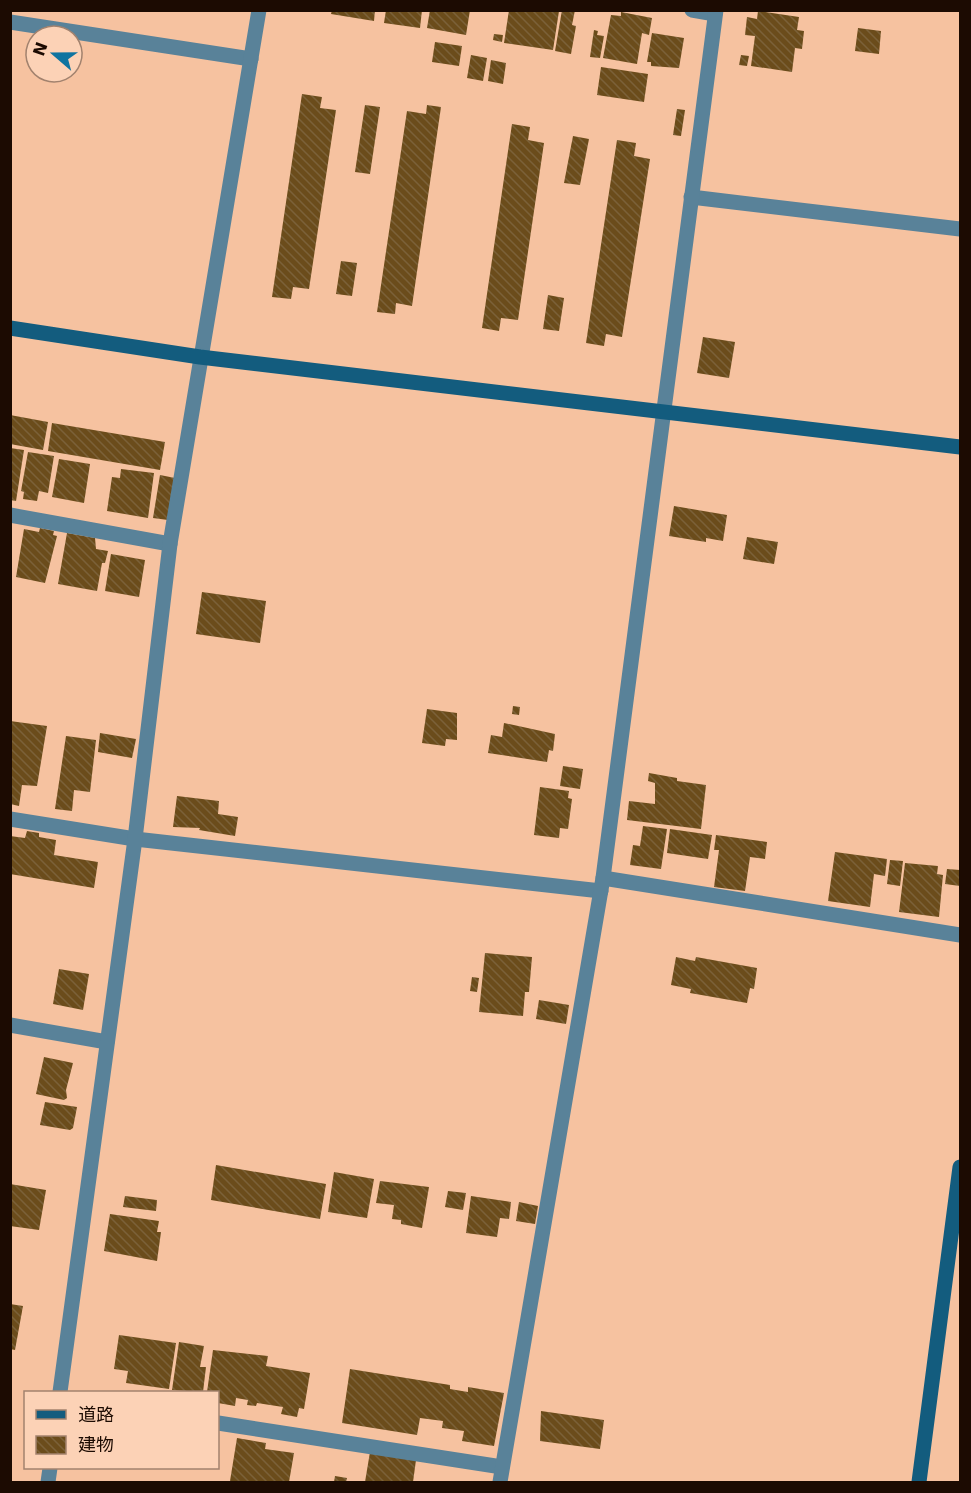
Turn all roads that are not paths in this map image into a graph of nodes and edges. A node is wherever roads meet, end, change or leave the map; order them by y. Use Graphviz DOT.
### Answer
graph roads {
  1 [pos="259,10"];
  2 [pos="692,10"];
  3 [pos="715,12"];
  4 [pos="10,22"];
  5 [pos="251,59"];
  6 [pos="692,197"];
  7 [pos="960,229"];
  8 [pos="10,328"];
  9 [pos="200,357"];
  10 [pos="664,411"];
  11 [pos="960,447"];
  12 [pos="10,515"];
  13 [pos="170,544"];
  14 [pos="10,819"];
  15 [pos="135,839"];
  16 [pos="602,885"];
  17 [pos="960,935"];
  18 [pos="10,1025"];
  19 [pos="107,1042"];
  20 [pos="960,1167"];
  21 [pos="60,1391"];
  22 [pos="219,1423"];
  23 [pos="501,1475"];
  24 [pos="920,1482"];
  1 -- 5 [label="street"];
  2 -- 3 [label="street"];
  3 -- 6 [label="street"];
  4 -- 5 [label="street"];
  5 -- 9 [label="street"];
  6 -- 7 [label="street"];
  6 -- 10 [label="street"];
  8 -- 9 [label="street"];
  9 -- 10 [label="street"];
  9 -- 13 [label="street"];
  10 -- 11 [label="street"];
  10 -- 16 [label="street"];
  12 -- 13 [label="street"];
  13 -- 15 [label="street"];
  14 -- 15 [label="street"];
  15 -- 16 [label="street"];
  15 -- 19 [label="street"];
  16 -- 17 [label="street"];
  16 -- 23 [label="street"];
  18 -- 19 [label="street"];
  19 -- 21 [label="street"];
  20 -- 24 [label="street"];
  22 -- 23 [label="street"];
}
